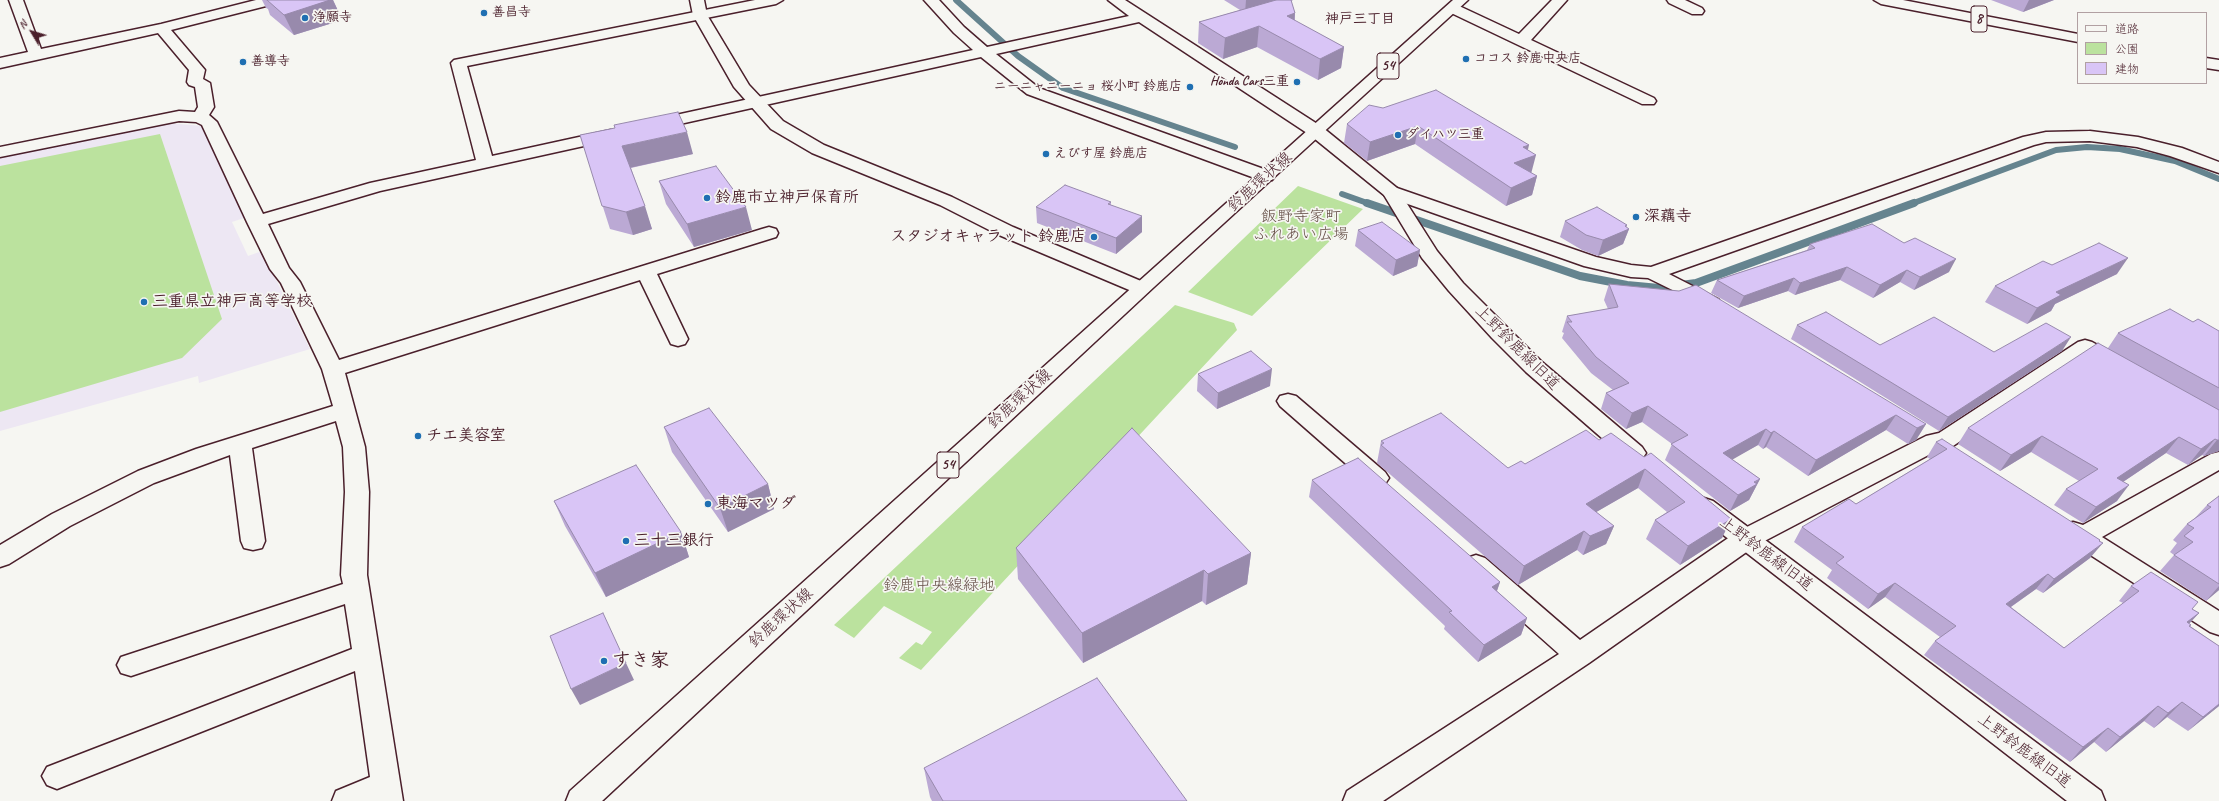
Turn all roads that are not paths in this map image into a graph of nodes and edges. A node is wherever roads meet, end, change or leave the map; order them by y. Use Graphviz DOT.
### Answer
graph roads {
  1 [pos="16,0"];
  2 [pos="273,0"];
  3 [pos="697,0"];
  4 [pos="776,0"];
  5 [pos="931,0"];
  6 [pos="1115,0"];
  7 [pos="1560,0"];
  8 [pos="1674,0"];
  9 [pos="1881,0"];
  10 [pos="234,4"];
  11 [pos="1456,4"];
  12 [pos="1697,11"];
  13 [pos="700,15"];
  14 [pos="1142,17"];
  15 [pos="161,28"];
  16 [pos="2077,38"];
  17 [pos="1522,40"];
  18 [pos="988,50"];
  19 [pos="36,55"];
  20 [pos="0,63"];
  21 [pos="2207,63"];
  22 [pos="2219,65"];
  23 [pos="1648,101"];
  24 [pos="754,102"];
  25 [pos="200,117"];
  26 [pos="1316,131"];
  27 [pos="0,152"];
  28 [pos="485,163"];
  29 [pos="2219,168"];
  30 [pos="1266,176"];
  31 [pos="1395,198"];
  32 [pos="256,222"];
  33 [pos="769,233"];
  34 [pos="646,271"];
  35 [pos="1657,275"];
  36 [pos="1141,288"];
  37 [pos="1731,314"];
  38 [pos="678,340"];
  39 [pos="333,369"];
  40 [pos="2132,373"];
  41 [pos="1288,401"];
  42 [pos="345,410"];
  43 [pos="1925,435"];
  44 [pos="240,444"];
  45 [pos="1960,458"];
  46 [pos="2219,460"];
  47 [pos="1654,468"];
  48 [pos="1685,492"];
  49 [pos="1395,494"];
  50 [pos="2057,520"];
  51 [pos="2083,537"];
  52 [pos="1746,539"];
  53 [pos="253,541"];
  54 [pos="1460,551"];
  55 [pos="0,557"];
  56 [pos="356,590"];
  57 [pos="2219,624"];
  58 [pos="365,655"];
  59 [pos="1580,655"];
  60 [pos="131,665"];
  61 [pos="57,776"];
  62 [pos="387,793"];
  63 [pos="347,801"];
  64 [pos="581,801"];
  65 [pos="1358,801"];
  66 [pos="2090,801"];
  1 -- 19 [label="street"];
  2 -- 10 [label="street"];
  3 -- 13 [label="street"];
  4 -- 13 [label="street"];
  5 -- 18 [label="street"];
  6 -- 14 [label="street, 上野鈴鹿線旧道"];
  7 -- 17 [label="street"];
  8 -- 12 [label="street"];
  9 -- 16 [label="street, 8"];
  10 -- 15 [label="street"];
  11 -- 17 [label="street"];
  11 -- 26 [label="street, 鈴鹿環状線 / 54"];
  13 -- 24 [label="street"];
  13 -- 28 [label="street"];
  14 -- 18 [label="street"];
  14 -- 26 [label="street, 上野鈴鹿線旧道"];
  15 -- 19 [label="street"];
  15 -- 25 [label="street"];
  17 -- 23 [label="street"];
  18 -- 24 [label="street"];
  18 -- 30 [label="street"];
  19 -- 20 [label="street"];
  21 -- 22 [label="street"];
  24 -- 28 [label="street"];
  24 -- 36 [label="street"];
  25 -- 27 [label="street"];
  25 -- 32 [label="street"];
  26 -- 30 [label="street, 鈴鹿環状線 / 54"];
  26 -- 31 [label="street, 上野鈴鹿線旧道"];
  28 -- 32 [label="street"];
  29 -- 35 [label="street"];
  30 -- 36 [label="street, 鈴鹿環状線 / 54"];
  31 -- 35 [label="street"];
  31 -- 47 [label="street, 上野鈴鹿線旧道"];
  32 -- 39 [label="street"];
  33 -- 34 [label="street"];
  34 -- 38 [label="street"];
  34 -- 39 [label="street"];
  35 -- 37 [label="street"];
  36 -- 64 [label="street, 鈴鹿環状線 / 54"];
  39 -- 42 [label="street"];
  40 -- 43 [label="street"];
  41 -- 49 [label="street"];
  42 -- 44 [label="street"];
  42 -- 56 [label="street"];
  43 -- 45 [label="street"];
  43 -- 52 [label="street"];
  44 -- 53 [label="street"];
  44 -- 55 [label="street"];
  46 -- 51 [label="street"];
  48 -- 52 [label="street, 上野鈴鹿線旧道"];
  50 -- 51 [label="street"];
  51 -- 57 [label="street"];
  52 -- 59 [label="street"];
  52 -- 66 [label="street, 上野鈴鹿線旧道"];
  54 -- 59 [label="street"];
  56 -- 58 [label="street"];
  56 -- 60 [label="street"];
  58 -- 61 [label="street"];
  58 -- 62 [label="street"];
  59 -- 65 [label="street"];
  62 -- 63 [label="street"];
}
